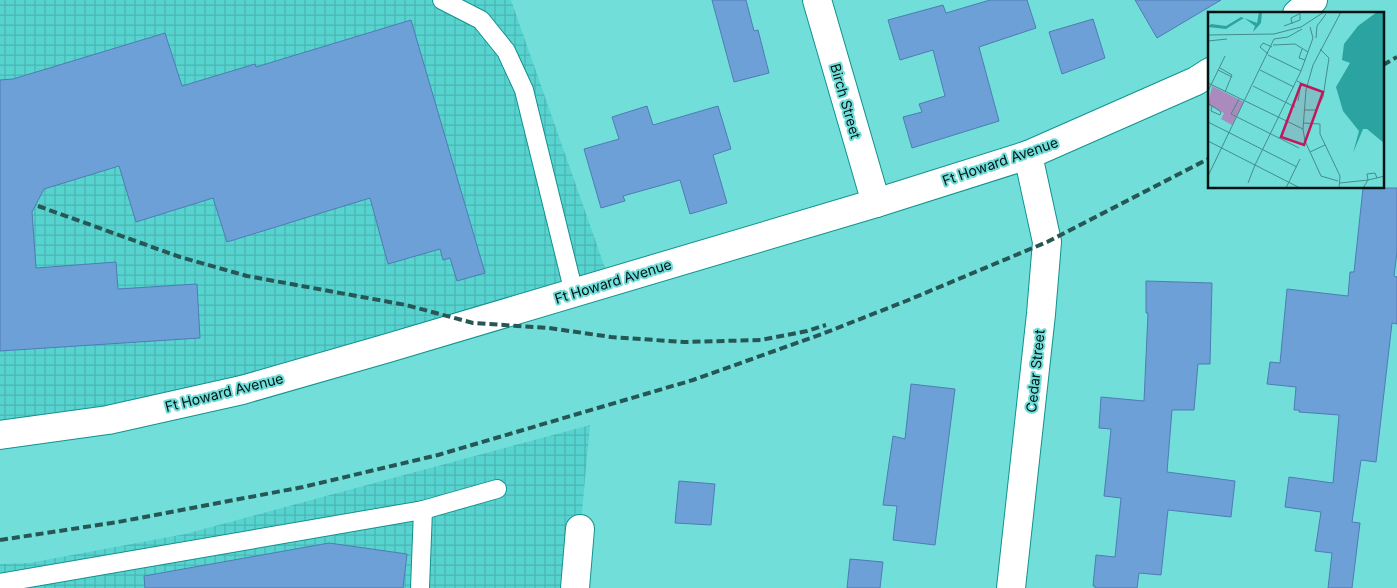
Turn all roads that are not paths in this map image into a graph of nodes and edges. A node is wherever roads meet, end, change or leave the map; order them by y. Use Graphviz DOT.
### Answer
graph roads {
  1 [pos="442,0"];
  2 [pos="817,0"];
  3 [pos="1313,0"];
  4 [pos="1299,12"];
  5 [pos="1208,73"];
  6 [pos="1028,154"];
  7 [pos="876,203"];
  8 [pos="574,293"];
  9 [pos="0,435"];
  10 [pos="497,490"];
  11 [pos="423,510"];
  12 [pos="580,529"];
  13 [pos="0,583"];
  14 [pos="420,588"];
  15 [pos="575,588"];
  16 [pos="1011,588"];
  1 -- 8 [label="lane"];
  2 -- 7 [label="street, Birch Street"];
  3 -- 4 [label="street"];
  5 -- 6 [label="street, Ft Howard Avenue"];
  6 -- 7 [label="street, Ft Howard Avenue"];
  6 -- 16 [label="street, Cedar Street"];
  7 -- 8 [label="street, Ft Howard Avenue"];
  8 -- 9 [label="street, Ft Howard Avenue"];
  10 -- 11 [label="lane"];
  11 -- 13 [label="lane"];
  11 -- 14 [label="lane"];
  12 -- 15 [label="street"];
}
